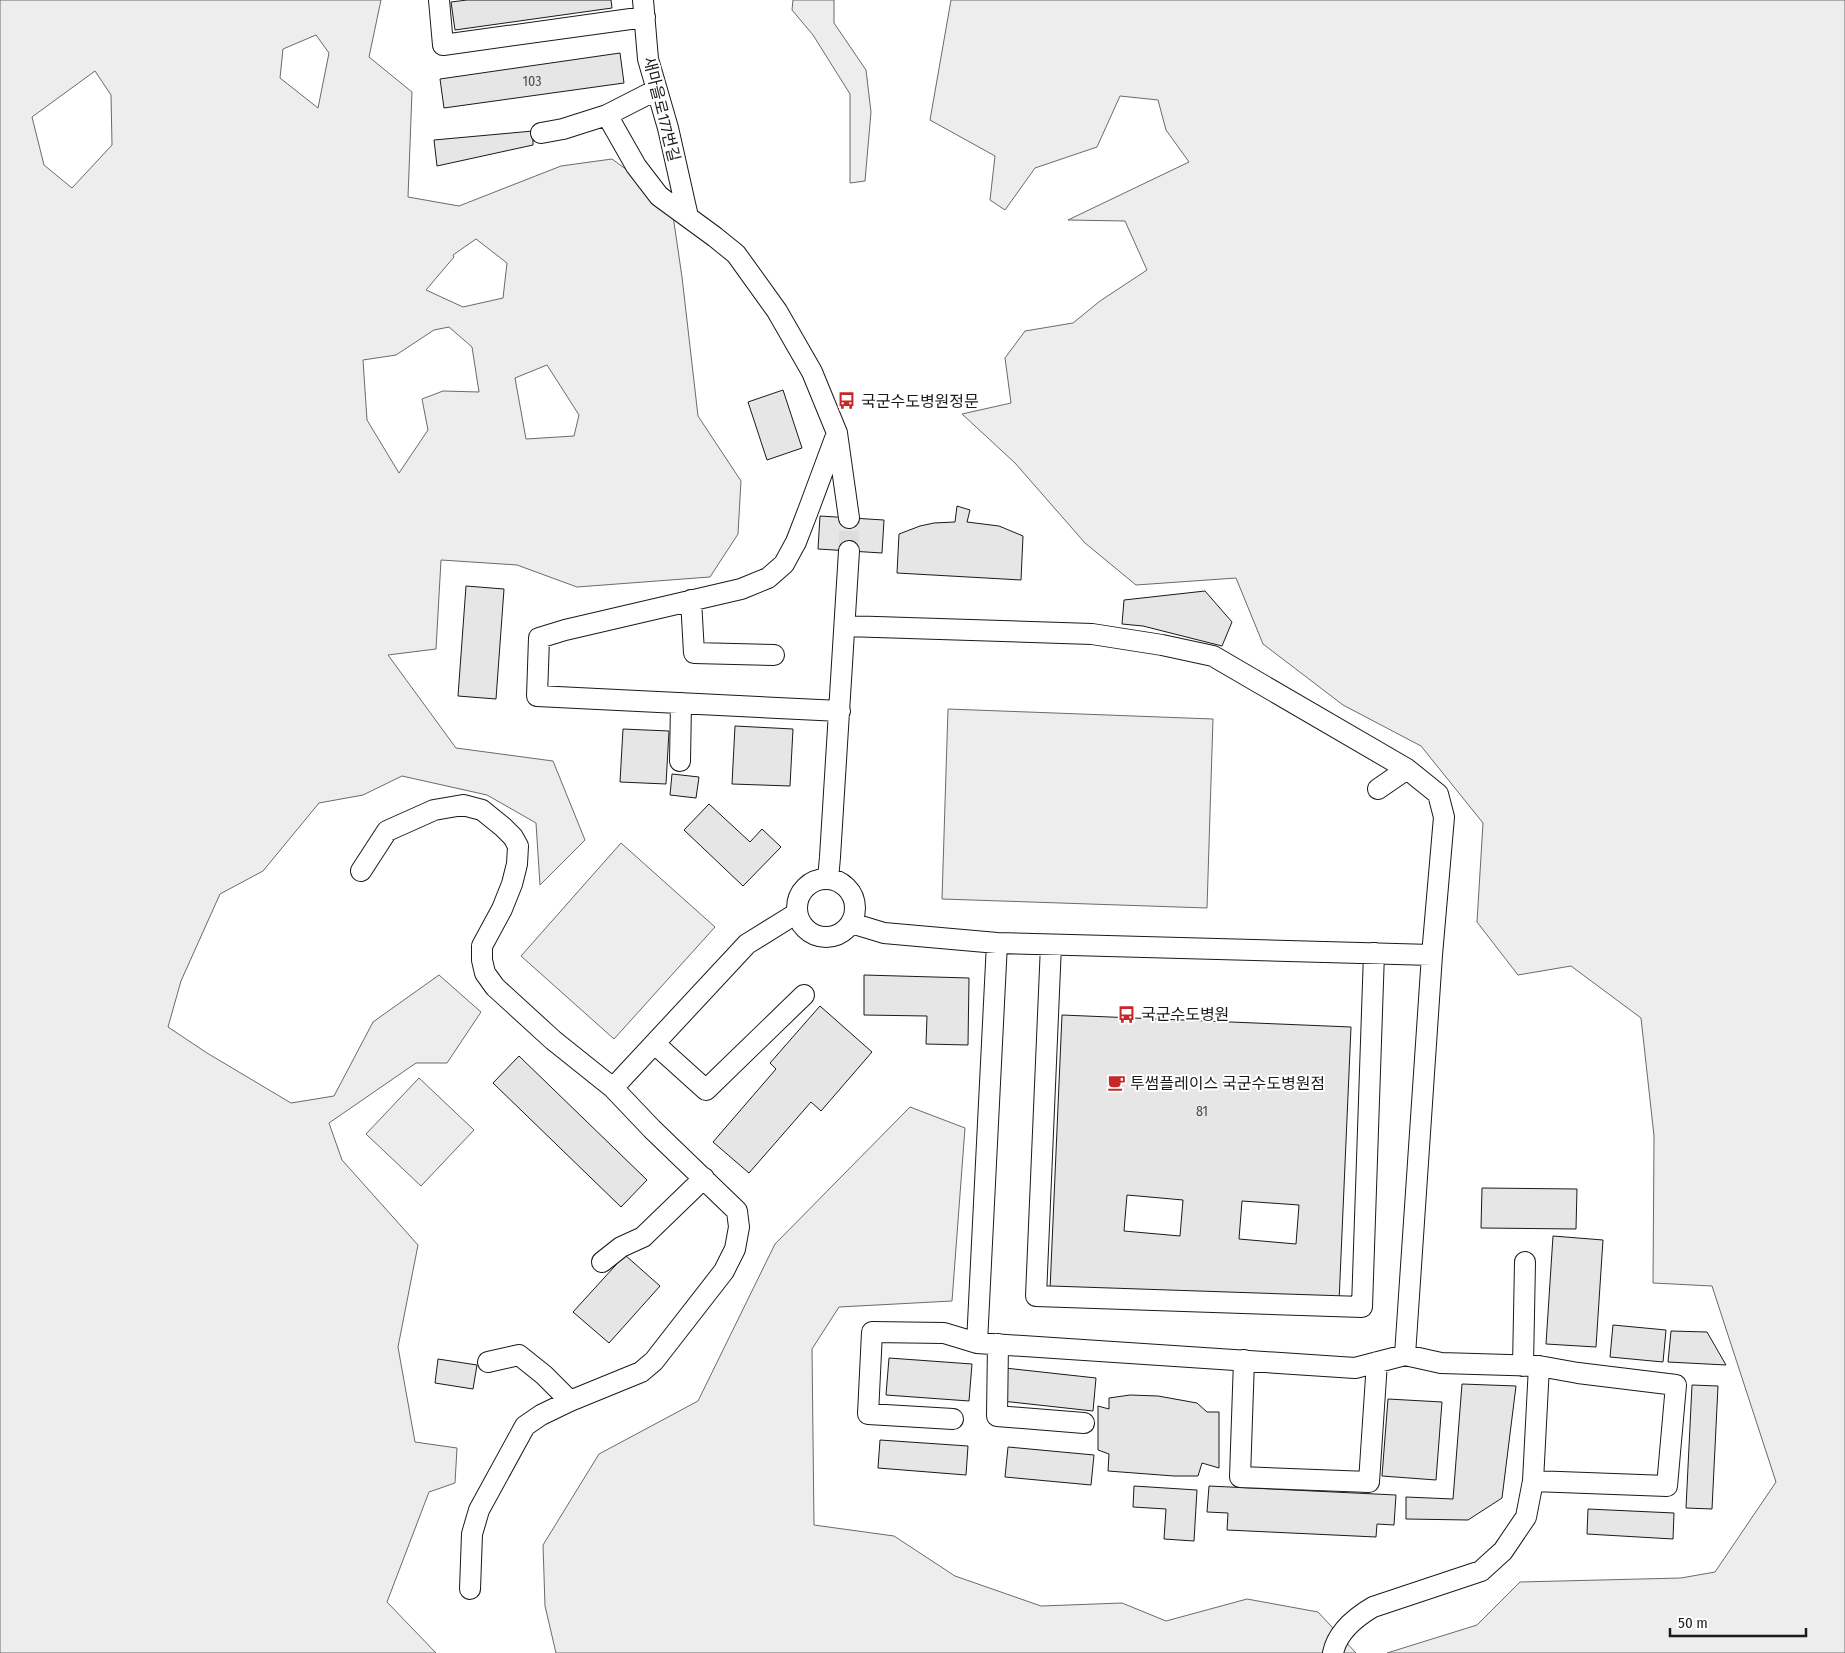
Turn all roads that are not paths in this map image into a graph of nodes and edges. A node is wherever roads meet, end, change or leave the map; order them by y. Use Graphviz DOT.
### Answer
graph roads {
  1 [pos="439,0"];
  2 [pos="644,8"];
  3 [pos="656,90"];
  4 [pos="606,115"];
  5 [pos="541,133"];
  6 [pos="688,217"];
  7 [pos="837,433"];
  8 [pos="849,518"];
  9 [pos="849,551"];
  10 [pos="691,600"];
  11 [pos="845,626"];
  12 [pos="774,655"];
  13 [pos="681,703"];
  14 [pos="840,711"];
  15 [pos="680,761"];
  16 [pos="1407,769"];
  17 [pos="1378,789"];
  18 [pos="361,871"];
  19 [pos="828,879"];
  20 [pos="797,913"];
  21 [pos="850,923"];
  22 [pos="997,943"];
  23 [pos="1051,945"];
  24 [pos="1374,953"];
  25 [pos="1432,955"];
  26 [pos="804,994"];
  27 [pos="655,1044"];
  28 [pos="614,1088"];
  29 [pos="704,1178"];
  30 [pos="602,1262"];
  31 [pos="1525,1262"];
  32 [pos="977,1343"];
  33 [pos="998,1344"];
  34 [pos="1405,1355"];
  35 [pos="1244,1360"];
  36 [pos="488,1362"];
  37 [pos="1377,1362"];
  38 [pos="1531,1366"];
  39 [pos="570,1401"];
  40 [pos="953,1419"];
  41 [pos="1084,1423"];
  42 [pos="1533,1481"];
  43 [pos="470,1589"];
  44 [pos="1333,1653"];
  1 -- 2 [label="street"];
  2 -- 3 [label="street, 새마을로177번길"];
  3 -- 4 [label="street"];
  3 -- 6 [label="street, 새마을로177번길"];
  4 -- 5 [label="street"];
  4 -- 6 [label="street"];
  6 -- 7 [label="street"];
  7 -- 8 [label="street"];
  7 -- 10 [label="street"];
  9 -- 11 [label="street"];
  10 -- 12 [label="street"];
  10 -- 13 [label="street"];
  11 -- 14 [label="street"];
  11 -- 16 [label="street"];
  13 -- 14 [label="street"];
  13 -- 15 [label="street"];
  14 -- 19 [label="street"];
  16 -- 17 [label="street"];
  16 -- 25 [label="street"];
  18 -- 28 [label="street"];
  19 -- 20 [label="street"];
  19 -- 21 [label="street"];
  20 -- 21 [label="street"];
  20 -- 27 [label="street"];
  21 -- 22 [label="street"];
  22 -- 23 [label="street"];
  22 -- 32 [label="street"];
  23 -- 24 [label="street"];
  23 -- 24 [label="street"];
  24 -- 25 [label="street"];
  25 -- 34 [label="street"];
  26 -- 27 [label="street"];
  27 -- 28 [label="street"];
  28 -- 29 [label="street"];
  29 -- 30 [label="street"];
  29 -- 39 [label="street"];
  31 -- 38 [label="street"];
  32 -- 33 [label="street"];
  32 -- 40 [label="street"];
  33 -- 35 [label="street"];
  33 -- 41 [label="street"];
  34 -- 37 [label="street"];
  34 -- 38 [label="street"];
  35 -- 37 [label="street"];
  35 -- 37 [label="street"];
  36 -- 39 [label="street"];
  38 -- 42 [label="street"];
  38 -- 42 [label="street"];
  39 -- 43 [label="street"];
  42 -- 44 [label="street"];
}
